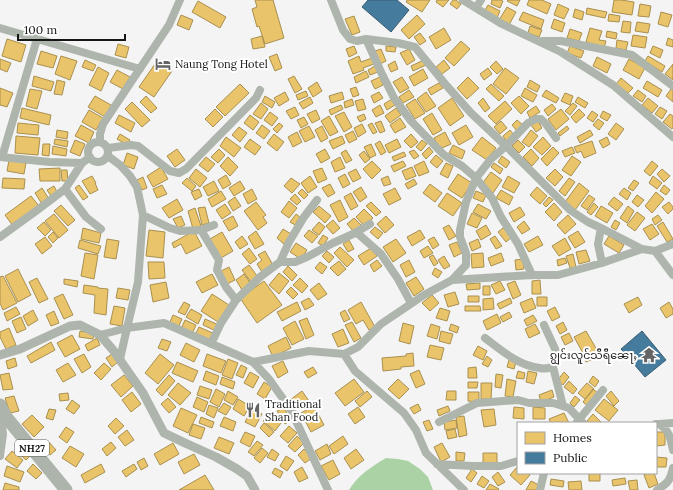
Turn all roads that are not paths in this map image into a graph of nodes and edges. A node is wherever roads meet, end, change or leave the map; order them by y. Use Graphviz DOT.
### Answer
graph roads {
  1 [pos="180,0"];
  2 [pos="331,0"];
  3 [pos="463,0"];
  4 [pos="481,0"];
  5 [pos="476,8"];
  6 [pos="0,28"];
  7 [pos="37,39"];
  8 [pos="366,39"];
  9 [pos="539,41"];
  10 [pos="140,69"];
  11 [pos="673,86"];
  12 [pos="260,90"];
  13 [pos="556,138"];
  14 [pos="673,138"];
  15 [pos="100,142"];
  16 [pos="506,146"];
  17 [pos="108,152"];
  18 [pos="1,157"];
  19 [pos="90,157"];
  20 [pos="82,163"];
  21 [pos="476,178"];
  22 [pos="65,189"];
  23 [pos="317,200"];
  24 [pos="144,215"];
  25 [pos="214,224"];
  26 [pos="370,224"];
  27 [pos="601,228"];
  28 [pos="101,229"];
  29 [pos="201,230"];
  30 [pos="356,232"];
  31 [pos="0,237"];
  32 [pos="673,244"];
  33 [pos="642,249"];
  34 [pos="655,251"];
  35 [pos="280,262"];
  36 [pos="602,263"];
  37 [pos="532,275"];
  38 [pos="673,275"];
  39 [pos="452,280"];
  40 [pos="236,300"];
  41 [pos="411,303"];
  42 [pos="544,325"];
  43 [pos="126,328"];
  44 [pos="100,334"];
  45 [pos="485,338"];
  46 [pos="211,344"];
  47 [pos="344,354"];
  48 [pos="0,355"];
  49 [pos="120,358"];
  50 [pos="253,362"];
  51 [pos="552,367"];
  52 [pos="603,390"];
  53 [pos="0,405"];
  54 [pos="563,406"];
  55 [pos="0,410"];
  56 [pos="439,422"];
  57 [pos="580,422"];
  58 [pos="673,423"];
  59 [pos="658,424"];
  60 [pos="673,450"];
  61 [pos="0,456"];
  62 [pos="517,461"];
  63 [pos="437,464"];
  64 [pos="673,468"];
  65 [pos="544,474"];
  66 [pos="66,490"];
  67 [pos="255,490"];
  68 [pos="328,490"];
  69 [pos="464,490"];
  70 [pos="540,490"];
  71 [pos="657,490"];
  1 -- 10 [label="street"];
  2 -- 8 [label="street"];
  3 -- 5 [label="street"];
  4 -- 5 [label="street"];
  5 -- 9 [label="street"];
  6 -- 7 [label="street"];
  7 -- 10 [label="street"];
  7 -- 18 [label="street"];
  8 -- 16 [label="street"];
  8 -- 21 [label="street"];
  9 -- 11 [label="street"];
  9 -- 14 [label="street"];
  10 -- 15 [label="street"];
  12 -- 17 [label="street"];
  13 -- 16 [label="street"];
  15 -- 17 [label="street"];
  15 -- 19 [label="street"];
  16 -- 21 [label="street"];
  16 -- 27 [label="street"];
  17 -- 19 [label="street"];
  17 -- 24 [label="street"];
  18 -- 20 [label="street"];
  19 -- 20 [label="street"];
  20 -- 22 [label="street"];
  21 -- 37 [label="street"];
  21 -- 39 [label="street"];
  22 -- 28 [label="street"];
  22 -- 31 [label="street"];
  23 -- 35 [label="street"];
  24 -- 29 [label="street"];
  24 -- 43 [label="street"];
  25 -- 29 [label="street"];
  26 -- 30 [label="street"];
  27 -- 33 [label="street"];
  27 -- 36 [label="street"];
  29 -- 40 [label="street"];
  30 -- 35 [label="street"];
  30 -- 41 [label="street"];
  32 -- 34 [label="street"];
  33 -- 34 [label="street"];
  33 -- 36 [label="street"];
  34 -- 38 [label="street"];
  35 -- 40 [label="street"];
  36 -- 37 [label="street"];
  37 -- 39 [label="street"];
  39 -- 41 [label="street"];
  40 -- 46 [label="street"];
  41 -- 47 [label="street"];
  42 -- 51 [label="street"];
  43 -- 44 [label="street"];
  43 -- 46 [label="street"];
  43 -- 49 [label="street"];
  44 -- 48 [label="street"];
  44 -- 49 [label="street"];
  45 -- 51 [label="street"];
  46 -- 50 [label="street"];
  47 -- 50 [label="street"];
  47 -- 63 [label="street"];
  49 -- 67 [label="street"];
  50 -- 68 [label="street"];
  51 -- 54 [label="street"];
  52 -- 57 [label="street"];
  53 -- 66 [label="highway, NH27"];
  54 -- 56 [label="street"];
  54 -- 57 [label="street"];
  55 -- 61 [label="street"];
  58 -- 59 [label="street"];
  59 -- 60 [label="street"];
  62 -- 63 [label="street"];
  63 -- 69 [label="street"];
  64 -- 71 [label="street"];
  65 -- 70 [label="street"];
}
